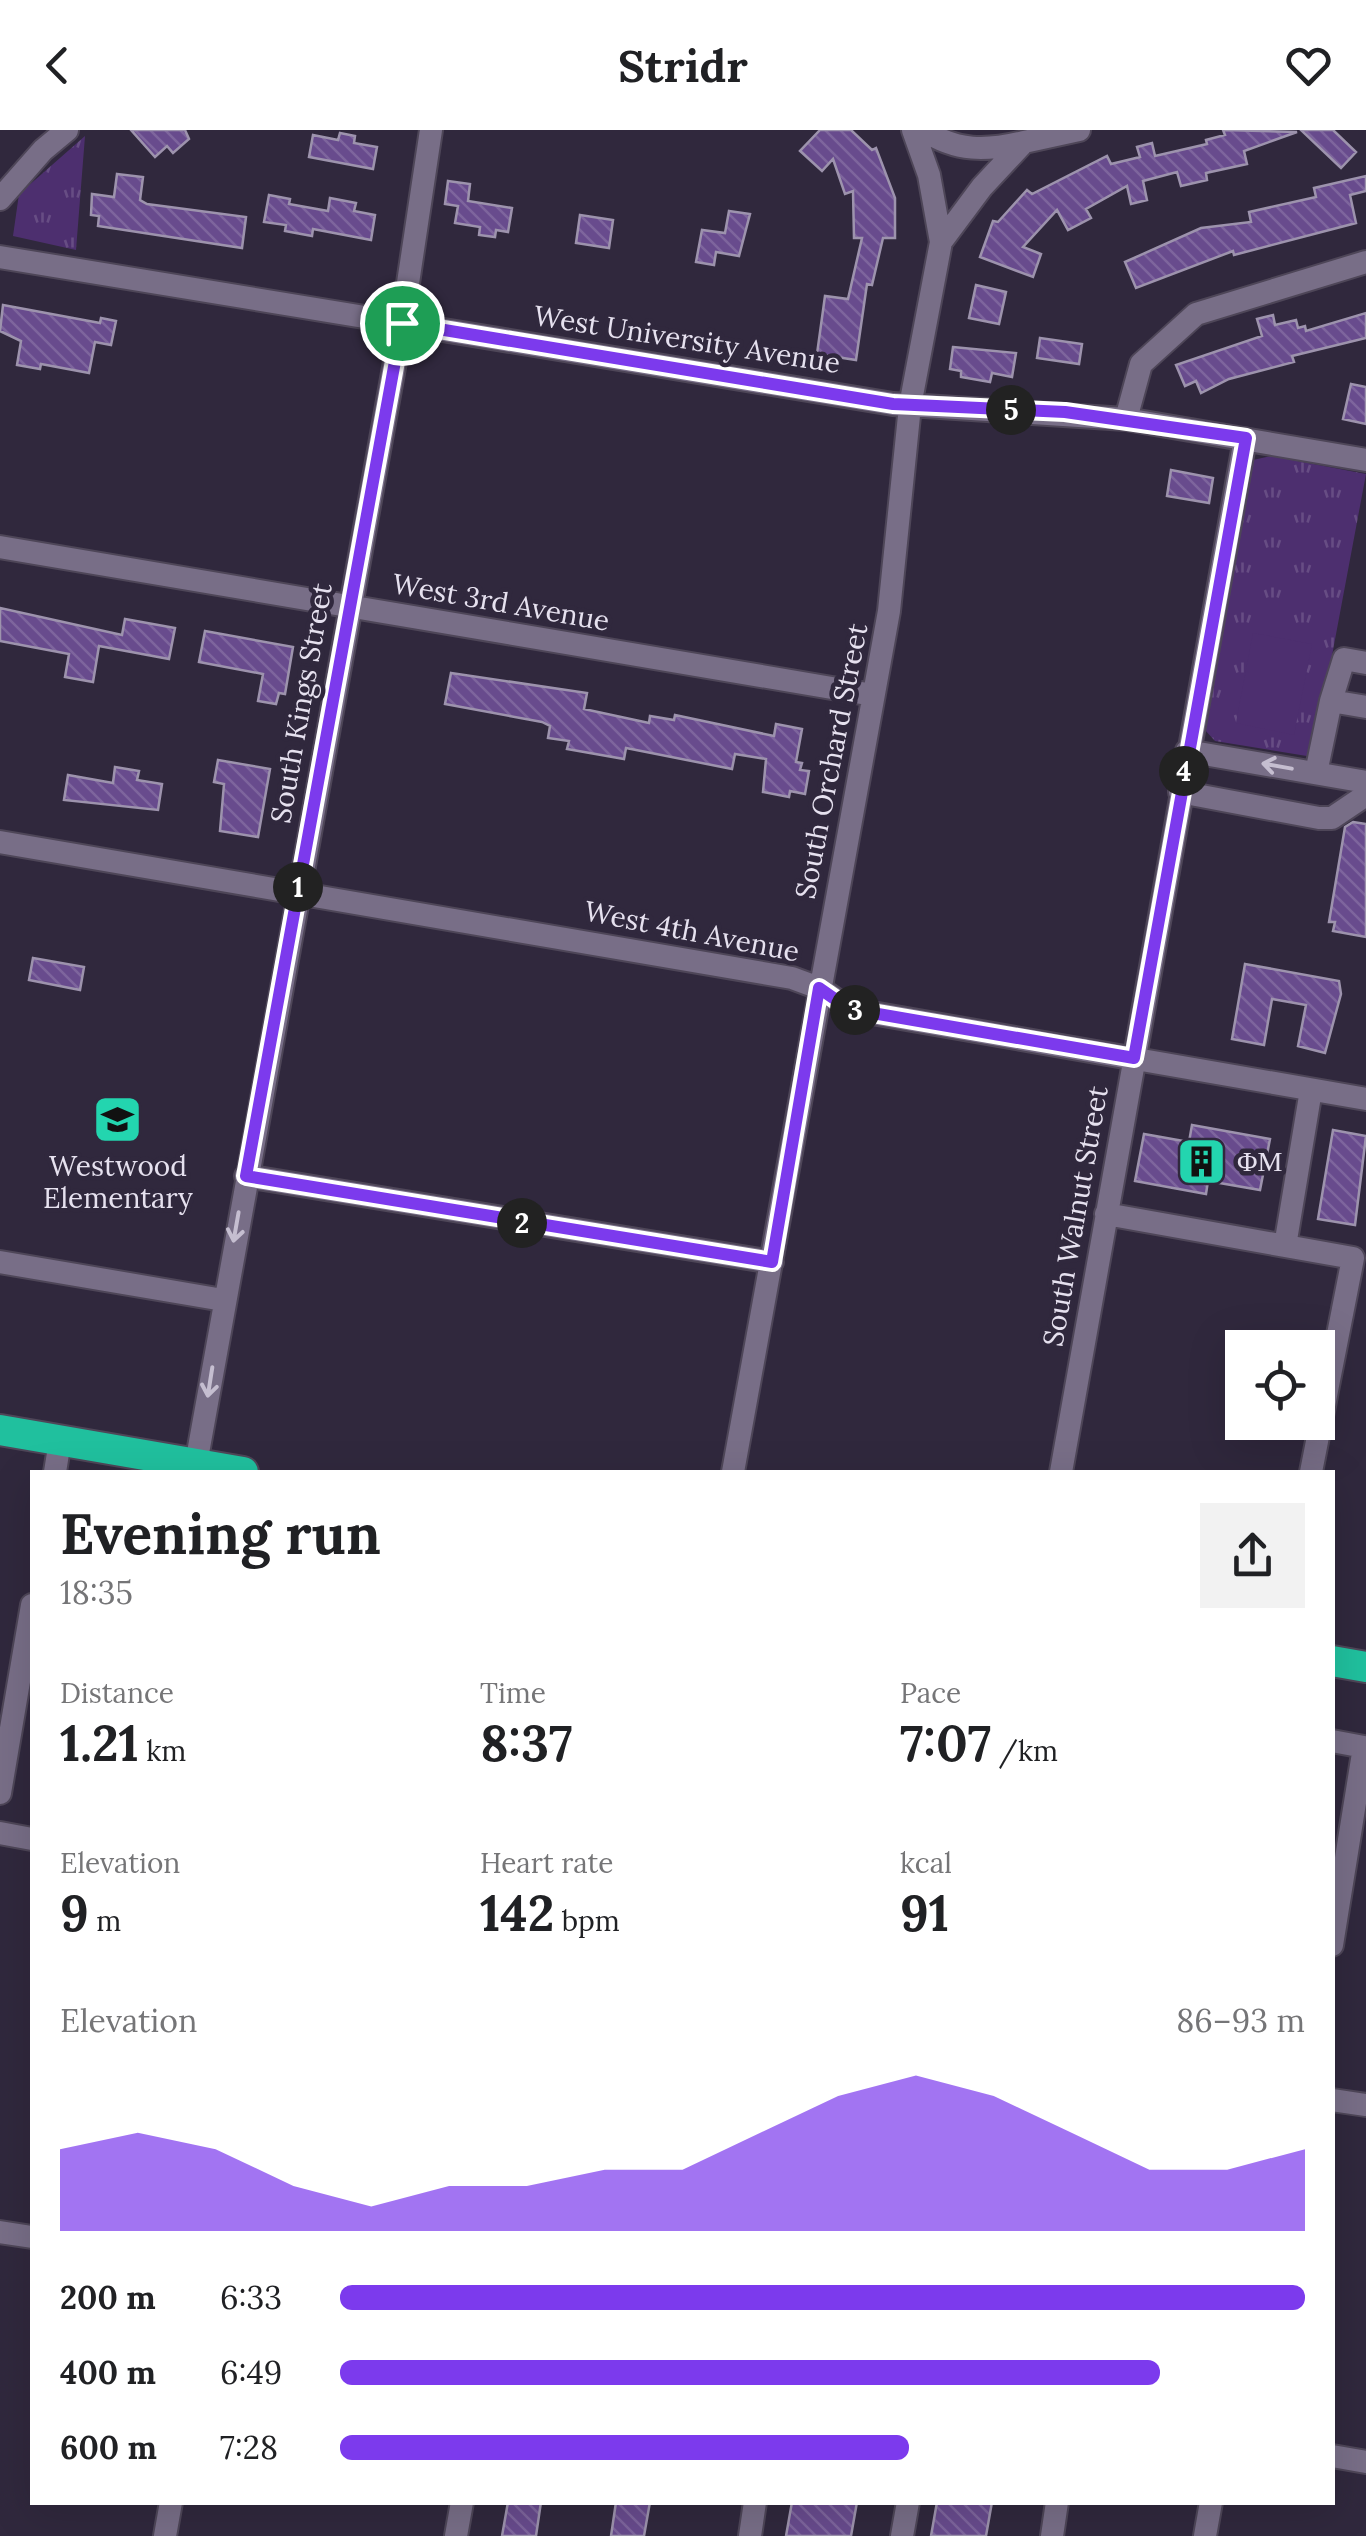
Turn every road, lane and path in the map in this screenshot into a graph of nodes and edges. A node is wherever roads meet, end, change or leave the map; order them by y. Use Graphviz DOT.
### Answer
graph roads {
  1 [pos="67,130"];
  2 [pos="431,130"];
  3 [pos="913,130"];
  4 [pos="924,130"];
  5 [pos="1079,130"];
  6 [pos="1024,142"];
  7 [pos="0,200"];
  8 [pos="942,242"];
  9 [pos="0,257"];
  10 [pos="1366,262"];
  11 [pos="402,323"];
  12 [pos="910,406"];
  13 [pos="1126,419"];
  14 [pos="1246,438"];
  15 [pos="1366,460"];
  16 [pos="0,548"];
  17 [pos="348,607"];
  18 [pos="1366,662"];
  19 [pos="873,695"];
  20 [pos="1331,701"];
  21 [pos="1366,707"];
  22 [pos="1188,751"];
  23 [pos="1316,773"];
  24 [pos="1366,782"];
  25 [pos="1180,792"];
  26 [pos="1366,795"];
  27 [pos="0,842"];
  28 [pos="297,890"];
  29 [pos="819,988"];
  30 [pos="1134,1058"];
  31 [pos="1311,1090"];
  32 [pos="1366,1100"];
  33 [pos="246,1176"];
  34 [pos="1106,1214"];
  35 [pos="1285,1246"];
  36 [pos="0,1262"];
  37 [pos="772,1262"];
  38 [pos="223,1300"];
  39 [pos="0,1430"];
  40 [pos="60,1440"];
  41 [pos="196,1464"];
  42 [pos="55,1470"];
  43 [pos="231,1470"];
  44 [pos="734,1470"];
  45 [pos="1060,1470"];
  46 [pos="1311,1470"];
  47 [pos="30,1630"];
  48 [pos="1335,1662"];
  49 [pos="1366,1667"];
  50 [pos="27,1670"];
  51 [pos="1335,1742"];
  52 [pos="0,1793"];
  53 [pos="0,1833"];
  54 [pos="30,1839"];
  55 [pos="1335,1923"];
  56 [pos="1335,2100"];
  57 [pos="1366,2105"];
  58 [pos="0,2232"];
  59 [pos="30,2237"];
  60 [pos="1335,2457"];
  61 [pos="1366,2462"];
  62 [pos="170,2505"];
  63 [pos="461,2505"];
  64 [pos="755,2505"];
  65 [pos="907,2505"];
  66 [pos="1057,2505"];
  67 [pos="1210,2505"];
  68 [pos="165,2536"];
  69 [pos="456,2536"];
  70 [pos="750,2536"];
  71 [pos="902,2536"];
  72 [pos="1052,2536"];
  73 [pos="1205,2536"];
  1 -- 7 [label="street"];
  2 -- 11 [label="street, South Kings Street"];
  3 -- 8 [label="street"];
  4 -- 6 [label="street"];
  5 -- 6 [label="street"];
  6 -- 8 [label="street, South Orchard Street"];
  8 -- 12 [label="street, South Orchard Street"];
  9 -- 11 [label="street, West University Avenue"];
  10 -- 13 [label="street"];
  11 -- 12 [label="street, West University Avenue"];
  11 -- 17 [label="street, South Kings Street"];
  12 -- 13 [label="street, West University Avenue"];
  12 -- 19 [label="street, South Orchard Street"];
  13 -- 14 [label="street, West University Avenue"];
  14 -- 15 [label="street, West University Avenue"];
  14 -- 22 [label="street, South Walnut Street"];
  16 -- 17 [label="street, West 3rd Avenue"];
  17 -- 19 [label="street, West 3rd Avenue"];
  17 -- 28 [label="street, South Kings Street"];
  18 -- 20 [label="street"];
  19 -- 29 [label="street, South Orchard Street"];
  20 -- 21 [label="street"];
  20 -- 23 [label="street"];
  23 -- 22 [label="street, one-way"];
  22 -- 25 [label="street, South Walnut Street"];
  23 -- 24 [label="street"];
  25 -- 26 [label="street"];
  25 -- 30 [label="street, South Walnut Street"];
  27 -- 28 [label="street, West 4th Avenue"];
  28 -- 29 [label="street, West 4th Avenue"];
  28 -- 33 [label="street, South Kings Street"];
  29 -- 30 [label="street, West 4th Avenue"];
  29 -- 37 [label="street, South Orchard Street"];
  30 -- 31 [label="street, West 4th Avenue"];
  30 -- 34 [label="street, South Walnut Street"];
  31 -- 32 [label="street, West 4th Avenue"];
  31 -- 35 [label="street"];
  33 -- 37 [label="street"];
  33 -- 38 [label="street, South Kings Street, one-way"];
  34 -- 35 [label="street"];
  34 -- 45 [label="street, South Walnut Street"];
  35 -- 46 [label="street"];
  36 -- 38 [label="street"];
  37 -- 44 [label="street, South Orchard Street"];
  38 -- 41 [label="street, South Kings Street, one-way"];
  39 -- 40 [label="highway"];
  40 -- 41 [label="highway"];
  40 -- 42 [label="street"];
  41 -- 43 [label="highway"];
  47 -- 50 [label="street"];
  48 -- 49 [label="highway"];
  50 -- 52 [label="street"];
  51 -- 55 [label="street"];
  53 -- 54 [label="street"];
  56 -- 57 [label="street"];
  58 -- 59 [label="street"];
  60 -- 61 [label="street"];
  62 -- 68 [label="street"];
  63 -- 69 [label="street"];
  64 -- 70 [label="street"];
  65 -- 71 [label="street"];
  66 -- 72 [label="street"];
  67 -- 73 [label="street"];
}
